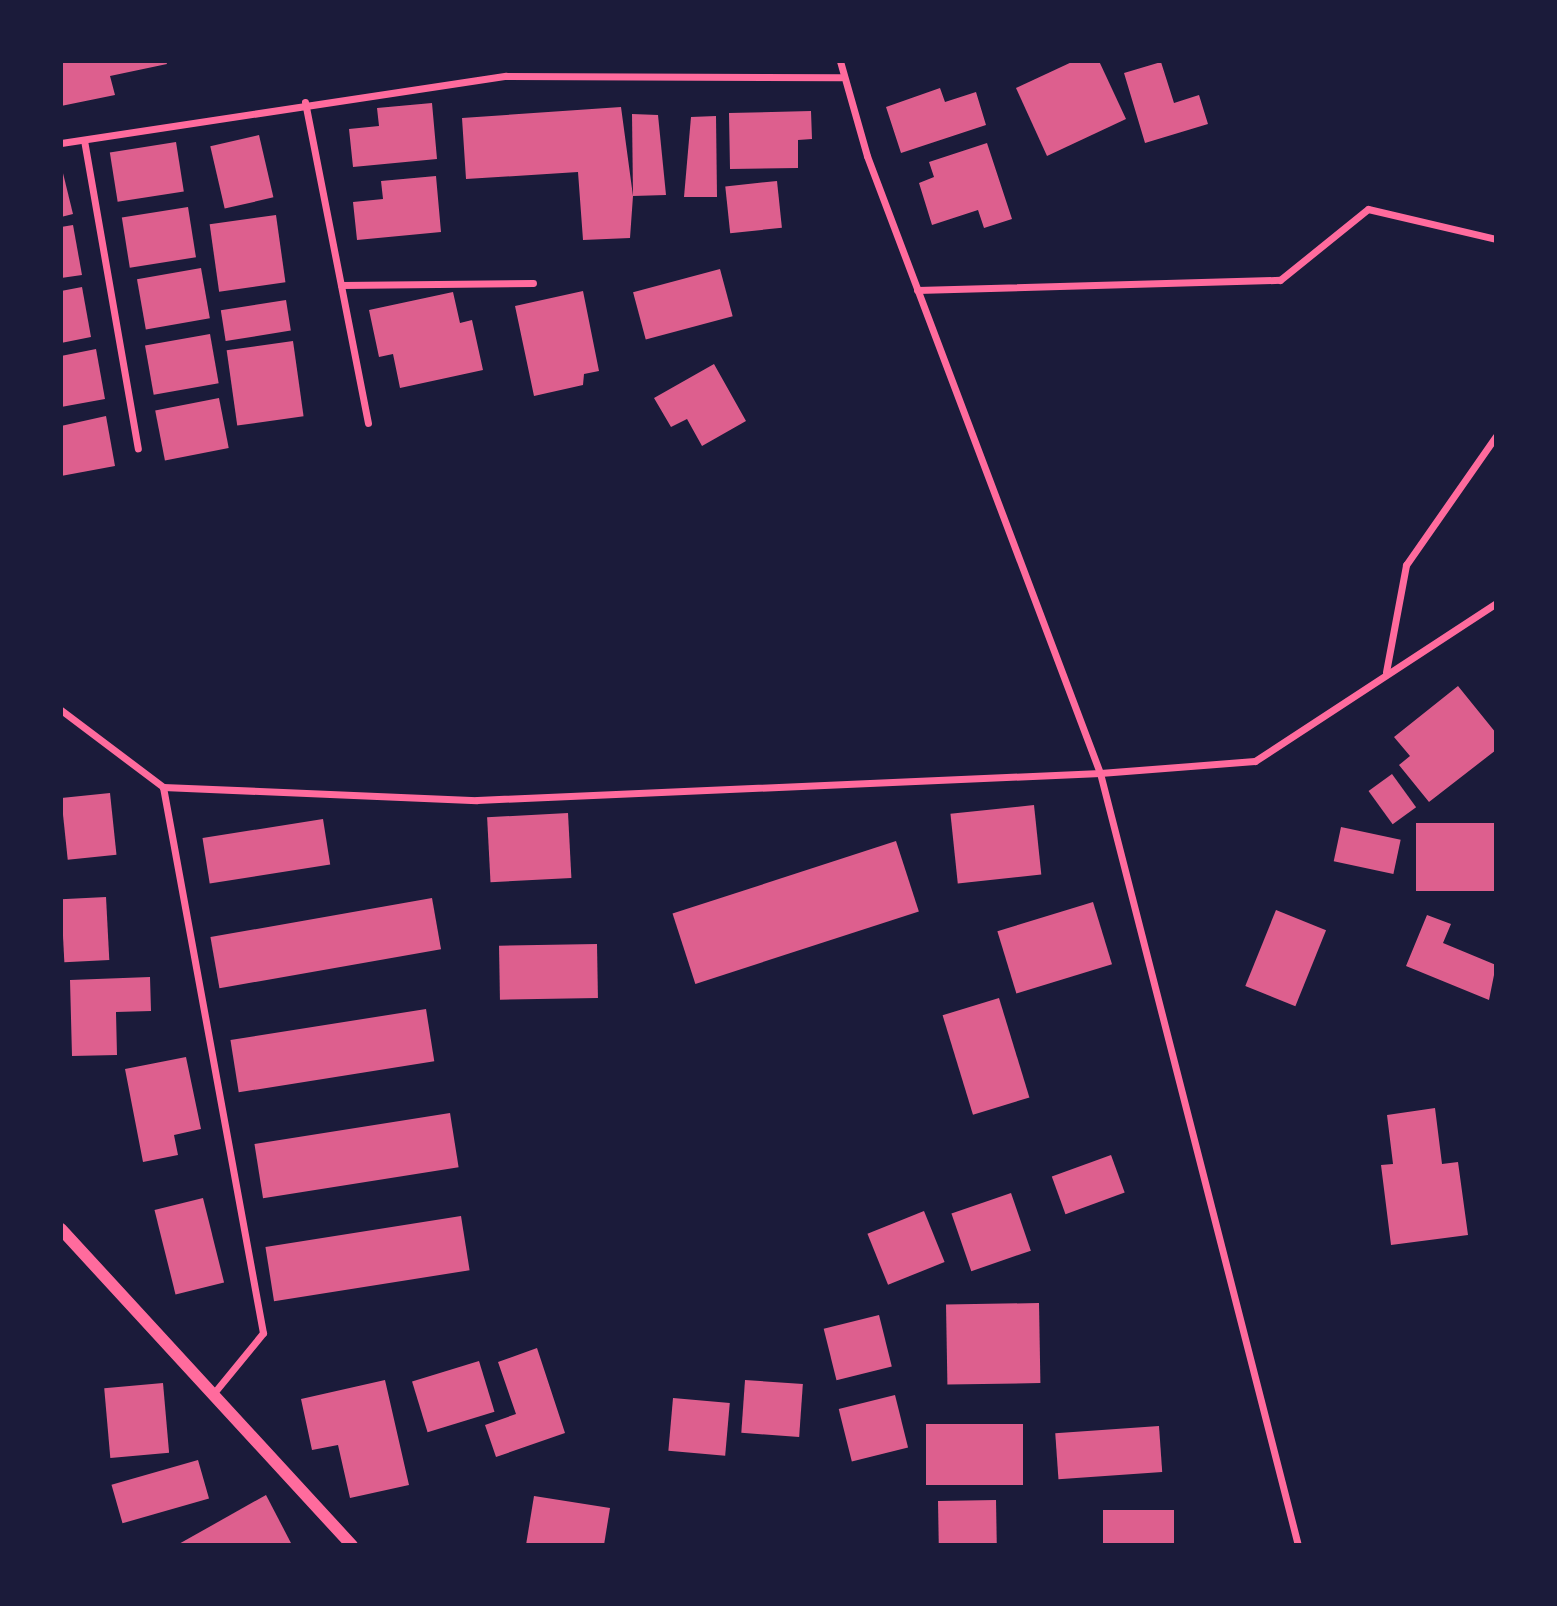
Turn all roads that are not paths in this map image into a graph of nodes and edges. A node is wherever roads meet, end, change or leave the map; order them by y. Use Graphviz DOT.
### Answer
graph roads {
  1 [pos="840,61"];
  2 [pos="841,77"];
  3 [pos="305,102"];
  4 [pos="84,140"];
  5 [pos="61,143"];
  6 [pos="1496,239"];
  7 [pos="533,283"];
  8 [pos="341,285"];
  9 [pos="918,290"];
  10 [pos="368,423"];
  11 [pos="1496,436"];
  12 [pos="138,448"];
  13 [pos="1496,603"];
  14 [pos="1386,672"];
  15 [pos="61,710"];
  16 [pos="1100,773"];
  17 [pos="163,787"];
  18 [pos="61,1229"];
  19 [pos="213,1394"];
  20 [pos="352,1545"];
  21 [pos="1298,1545"];
  1 -- 2 [label="street"];
  2 -- 3 [label="street"];
  2 -- 9 [label="street"];
  3 -- 4 [label="street"];
  3 -- 8 [label="street"];
  4 -- 5 [label="street"];
  4 -- 12 [label="street"];
  6 -- 9 [label="street"];
  7 -- 8 [label="street"];
  8 -- 10 [label="street"];
  9 -- 16 [label="street"];
  11 -- 14 [label="street"];
  13 -- 14 [label="street"];
  14 -- 16 [label="street"];
  15 -- 17 [label="street"];
  16 -- 17 [label="street"];
  16 -- 21 [label="street"];
  17 -- 19 [label="street"];
  18 -- 19 [label="street"];
  19 -- 20 [label="street"];
}
